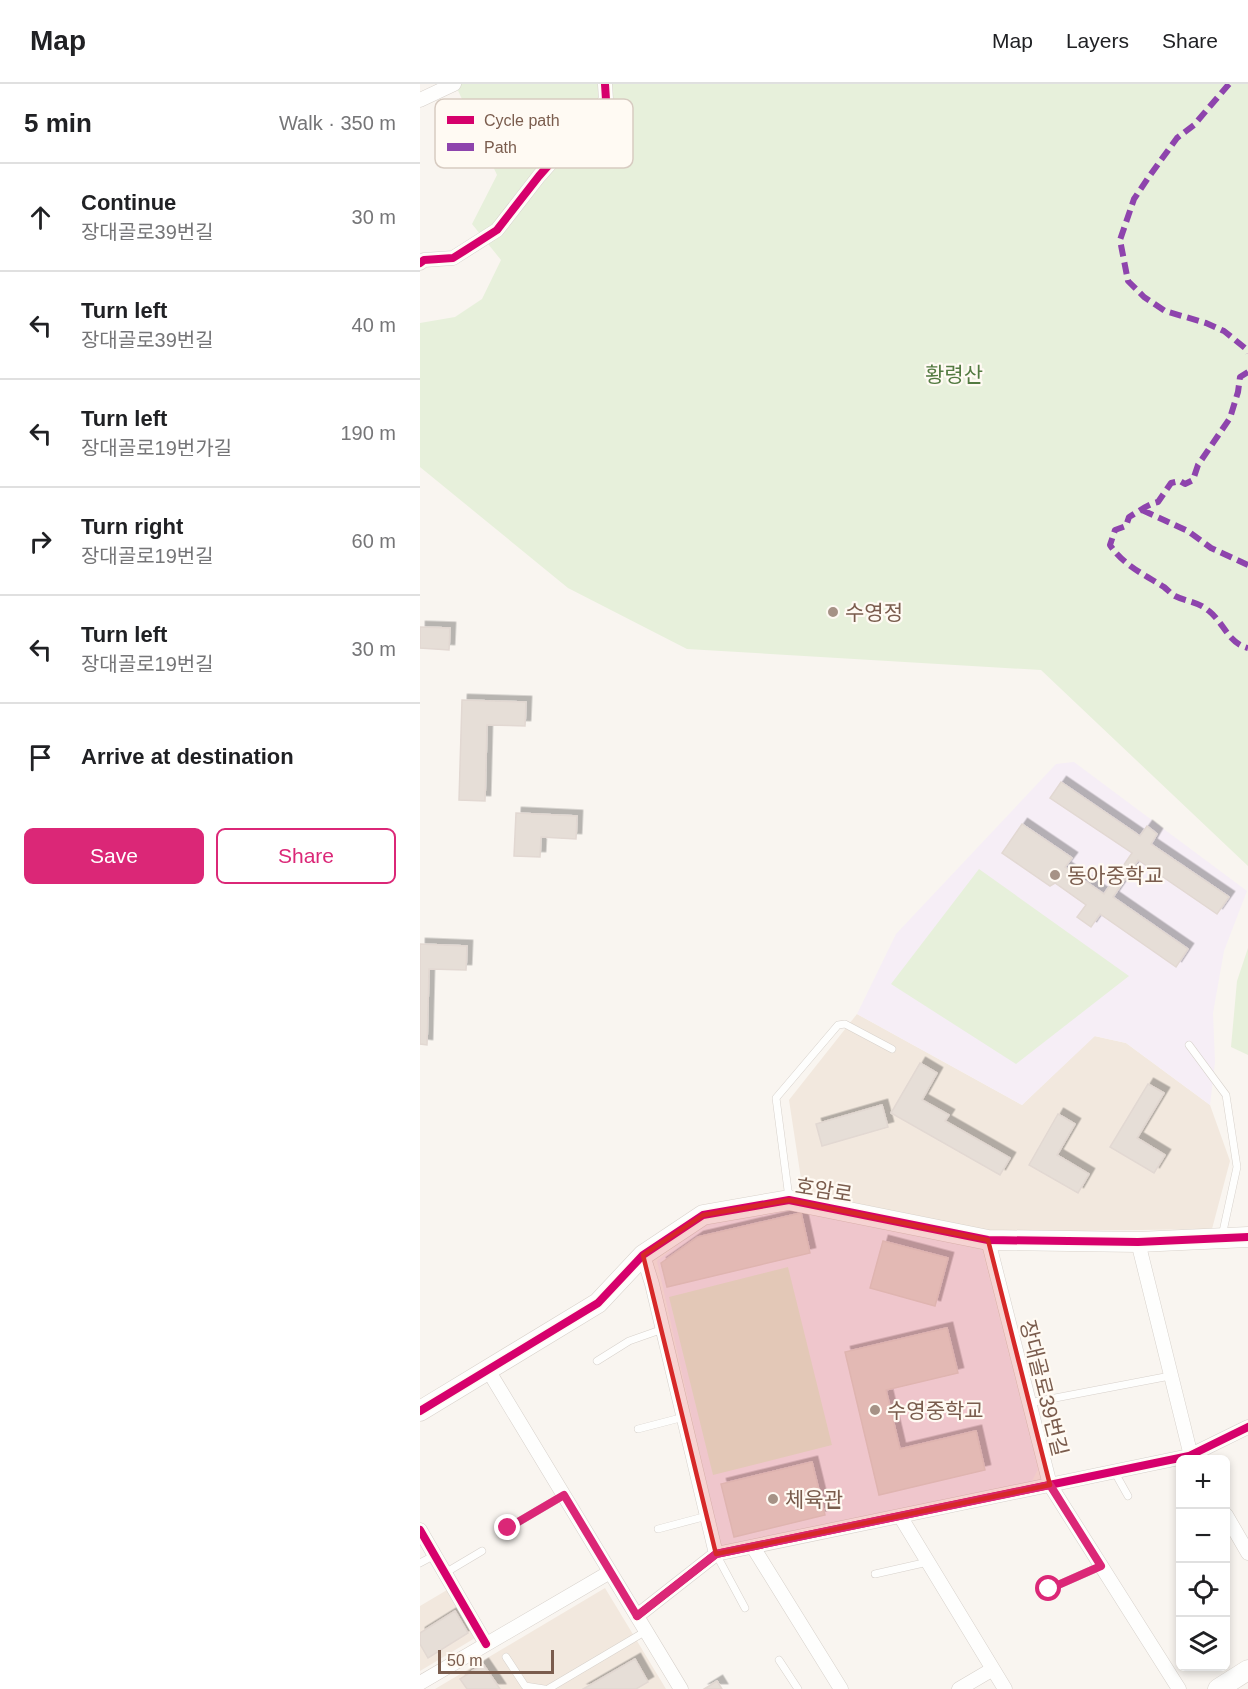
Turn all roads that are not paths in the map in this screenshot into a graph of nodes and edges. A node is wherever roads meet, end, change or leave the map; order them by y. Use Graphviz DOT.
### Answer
graph roads {
  1 [pos="454,84"];
  2 [pos="605,84"];
  3 [pos="606,99"];
  4 [pos="420,100"];
  5 [pos="546,168"];
  6 [pos="420,263"];
  7 [pos="1189,1045"];
  8 [pos="892,1049"];
  9 [pos="789,1200"];
  10 [pos="1248,1237"];
  11 [pos="1222,1239"];
  12 [pos="988,1240"];
  13 [pos="1138,1242"];
  14 [pos="643,1255"];
  15 [pos="663,1329"];
  16 [pos="597,1361"];
  17 [pos="488,1370"];
  18 [pos="1170,1376"];
  19 [pos="1029,1403"];
  20 [pos="420,1411"];
  21 [pos="684,1417"];
  22 [pos="1248,1427"];
  23 [pos="639,1429"];
  24 [pos="1189,1455"];
  25 [pos="1196,1455"];
  26 [pos="1176,1461"];
  27 [pos="1114,1472"];
  28 [pos="1050,1485"];
  29 [pos="564,1495"];
  30 [pos="1128,1496"];
  31 [pos="707,1516"];
  32 [pos="900,1516"];
  33 [pos="1230,1522"];
  34 [pos="508,1528"];
  35 [pos="657,1529"];
  36 [pos="420,1530"];
  37 [pos="753,1547"];
  38 [pos="482,1551"];
  39 [pos="1248,1552"];
  40 [pos="716,1554"];
  41 [pos="435,1555"];
  42 [pos="928,1562"];
  43 [pos="420,1563"];
  44 [pos="1101,1566"];
  45 [pos="610,1572"];
  46 [pos="445,1574"];
  47 [pos="875,1574"];
  48 [pos="1049,1589"];
  49 [pos="745,1608"];
  50 [pos="637,1616"];
  51 [pos="646,1631"];
  52 [pos="486,1644"];
  53 [pos="506,1658"];
  54 [pos="779,1660"];
  55 [pos="993,1669"];
  56 [pos="1248,1670"];
  57 [pos="420,1683"];
  58 [pos="546,1689"];
  59 [pos="681,1689"];
  60 [pos="798,1689"];
  61 [pos="841,1689"];
  62 [pos="959,1689"];
  63 [pos="1005,1689"];
  64 [pos="1179,1689"];
  65 [pos="1218,1689"];
  1 -- 4 [label="street"];
  2 -- 3 [label="street"];
  5 -- 6 [label="street"];
  7 -- 11 [label="lane"];
  8 -- 9 [label="lane"];
  9 -- 12 [label="street, 호암로"];
  9 -- 14 [label="street, 호암로"];
  10 -- 11 [label="street, 호암로"];
  11 -- 13 [label="street, 호암로"];
  12 -- 13 [label="street, 호암로"];
  12 -- 19 [label="street, 장대골로39번길"];
  13 -- 18 [label="street"];
  14 -- 15 [label="street"];
  14 -- 17 [label="street, 호암로"];
  15 -- 16 [label="lane"];
  15 -- 21 [label="street"];
  17 -- 20 [label="street, 호암로"];
  17 -- 29 [label="street"];
  18 -- 19 [label="lane, 장대골로39번길"];
  18 -- 24 [label="street"];
  19 -- 28 [label="street, 장대골로39번길"];
  21 -- 23 [label="lane"];
  21 -- 31 [label="street"];
  22 -- 25 [label="street"];
  26 -- 27 [label="street"];
  27 -- 28 [label="street"];
  27 -- 30 [label="lane"];
  28 -- 32 [label="street"];
  28 -- 44 [label="street, 장대골로39번길"];
  29 -- 34 [label="lane"];
  29 -- 45 [label="street"];
  31 -- 35 [label="lane"];
  31 -- 40 [label="street"];
  32 -- 37 [label="street"];
  32 -- 42 [label="street"];
  33 -- 39 [label="street"];
  36 -- 41 [label="street"];
  37 -- 40 [label="street"];
  37 -- 61 [label="street"];
  38 -- 46 [label="lane"];
  40 -- 49 [label="lane"];
  40 -- 50 [label="street"];
  41 -- 43 [label="lane"];
  41 -- 46 [label="street"];
  42 -- 47 [label="lane"];
  42 -- 55 [label="street"];
  44 -- 48 [label="lane"];
  44 -- 64 [label="street, 장대골로39번길"];
  45 -- 50 [label="street"];
  45 -- 52 [label="street"];
  46 -- 52 [label="street"];
  50 -- 51 [label="street"];
  51 -- 58 [label="lane"];
  51 -- 59 [label="street"];
  52 -- 57 [label="street"];
  53 -- 58 [label="lane"];
  54 -- 60 [label="lane"];
  55 -- 62 [label="street"];
  55 -- 63 [label="street"];
  56 -- 65 [label="street"];
}
